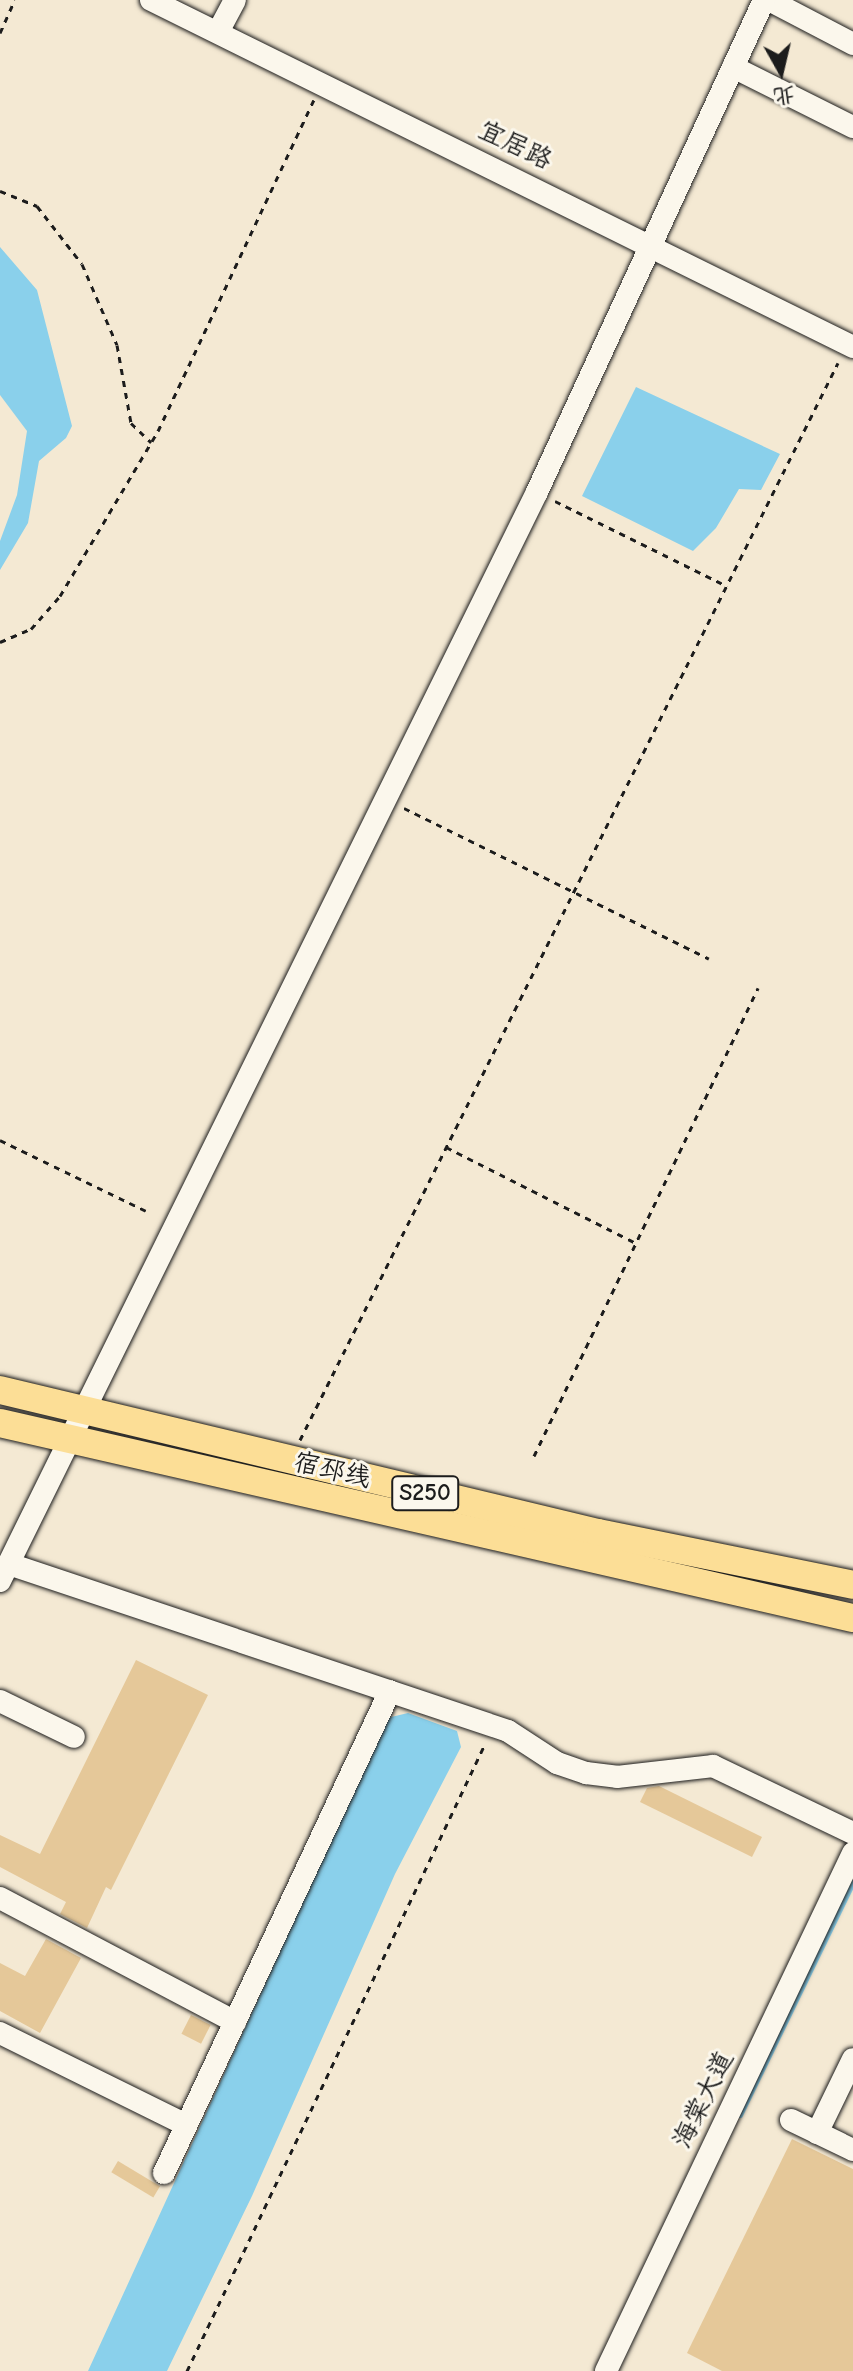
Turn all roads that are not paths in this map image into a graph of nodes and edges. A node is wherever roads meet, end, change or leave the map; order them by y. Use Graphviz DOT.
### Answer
graph roads {
  1 [pos="151,0"];
  2 [pos="235,0"];
  3 [pos="766,0"];
  4 [pos="218,32"];
  5 [pos="853,44"];
  6 [pos="733,67"];
  7 [pos="853,127"];
  8 [pos="653,244"];
  9 [pos="851,341"];
  10 [pos="0,1390"];
  11 [pos="85,1414"];
  12 [pos="0,1423"];
  13 [pos="70,1442"];
  14 [pos="4,1572"];
  15 [pos="853,1585"];
  16 [pos="853,1618"];
  17 [pos="390,1691"];
  18 [pos="0,1701"];
  19 [pos="74,1737"];
  20 [pos="853,1833"];
  21 [pos="853,1853"];
  22 [pos="0,1898"];
  23 [pos="235,2022"];
  24 [pos="0,2033"];
  25 [pos="853,2059"];
  26 [pos="791,2120"];
  27 [pos="186,2125"];
  28 [pos="817,2133"];
  29 [pos="853,2150"];
  30 [pos="164,2173"];
  31 [pos="606,2371"];
  1 -- 4 [label="street, 宜居路"];
  2 -- 4 [label="street"];
  3 -- 5 [label="street"];
  3 -- 6 [label="street"];
  4 -- 8 [label="street, 宜居路"];
  6 -- 7 [label="street"];
  6 -- 8 [label="street"];
  8 -- 9 [label="street, 宜居路"];
  8 -- 11 [label="street"];
  10 -- 11 [label="main road, 宿邳线 / S250"];
  11 -- 13 [label="street"];
  11 -- 15 [label="main road, 宿邳线 / S250"];
  12 -- 13 [label="main road, 宿邳线 / S250"];
  13 -- 14 [label="street"];
  13 -- 16 [label="main road, 宿邳线 / S250"];
  14 -- 17 [label="street"];
  17 -- 20 [label="street"];
  17 -- 23 [label="street"];
  18 -- 19 [label="street"];
  21 -- 31 [label="street, 海棠大道"];
  22 -- 23 [label="street"];
  23 -- 27 [label="street"];
  24 -- 27 [label="street"];
  25 -- 28 [label="street"];
  26 -- 28 [label="street"];
  27 -- 30 [label="street"];
  28 -- 29 [label="street"];
}
